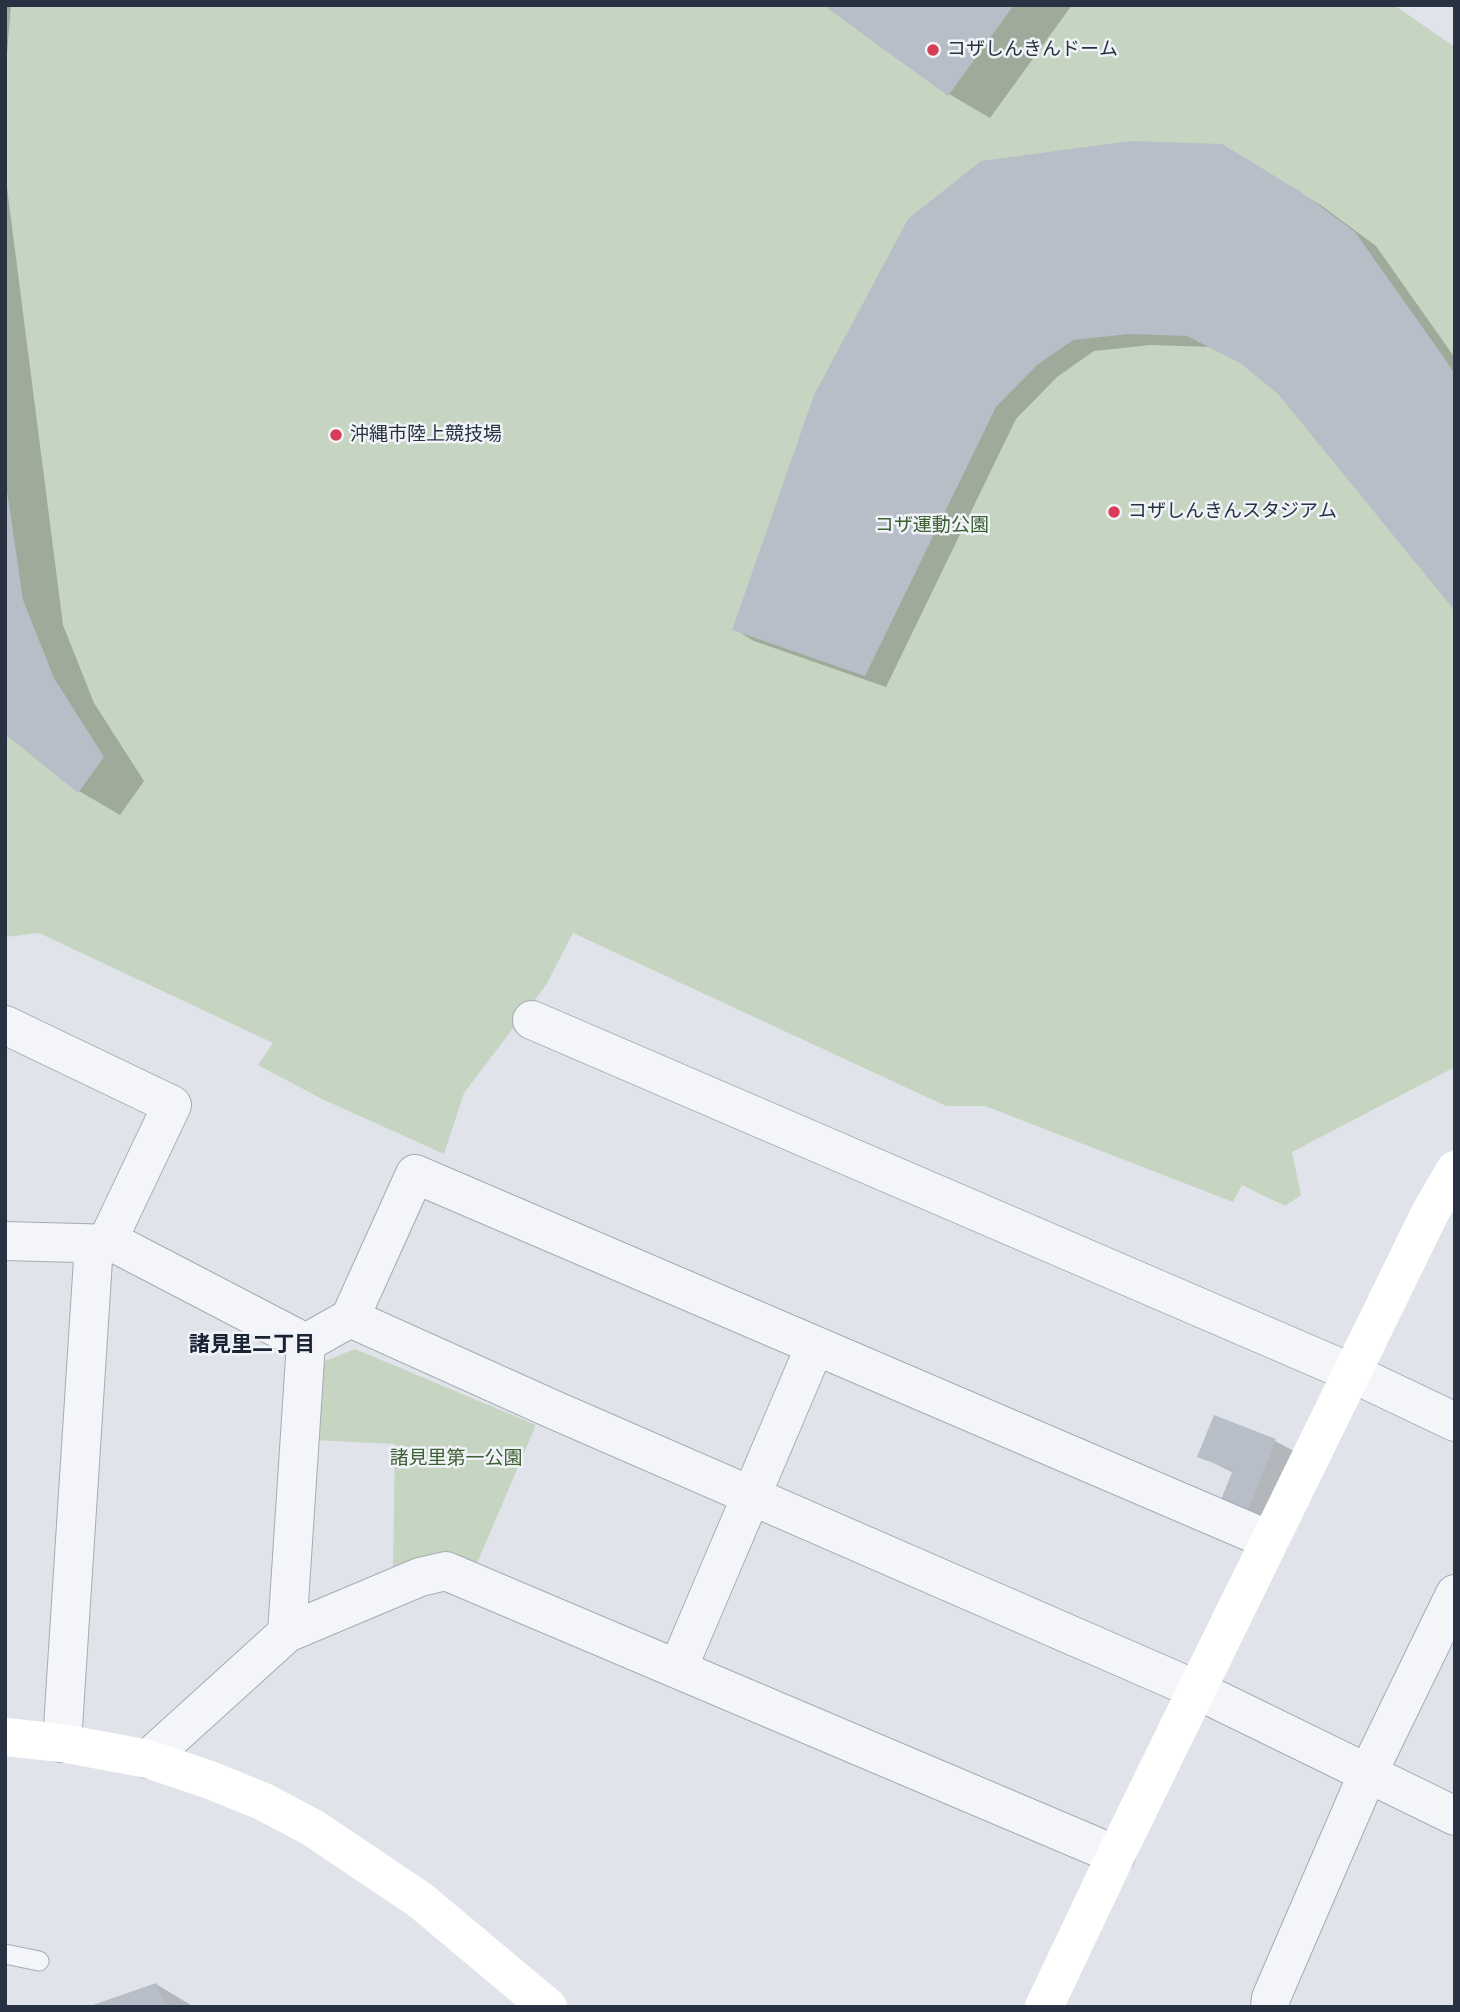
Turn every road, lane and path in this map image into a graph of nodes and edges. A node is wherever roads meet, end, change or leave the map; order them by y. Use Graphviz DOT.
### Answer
graph roads {
  1 [pos="532,1020"];
  2 [pos="5,1025"];
  3 [pos="1455,1170"];
  4 [pos="5,1241"];
  5 [pos="100,1244"];
  6 [pos="350,1318"];
  7 [pos="306,1343"];
  8 [pos="815,1346"];
  9 [pos="1352,1373"];
  10 [pos="1455,1422"];
  11 [pos="751,1496"];
  12 [pos="1269,1540"];
  13 [pos="1455,1594"];
  14 [pos="288,1633"];
  15 [pos="678,1668"];
  16 [pos="1197,1690"];
  17 [pos="5,1737"];
  18 [pos="62,1742"];
  19 [pos="148,1759"];
  20 [pos="1368,1773"];
  21 [pos="1455,1816"];
  22 [pos="1116,1856"];
  23 [pos="5,1954"];
  24 [pos="39,1961"];
  25 [pos="548,2007"];
  26 [pos="1044,2007"];
  27 [pos="1270,2007"];
  1 -- 9 [label="street"];
  2 -- 5 [label="street"];
  3 -- 9 [label="street"];
  4 -- 5 [label="street"];
  5 -- 7 [label="street"];
  5 -- 18 [label="street"];
  6 -- 7 [label="street"];
  6 -- 8 [label="street"];
  6 -- 11 [label="street"];
  7 -- 14 [label="street"];
  8 -- 11 [label="street"];
  8 -- 12 [label="street"];
  9 -- 10 [label="street"];
  9 -- 12 [label="street"];
  11 -- 15 [label="street"];
  11 -- 16 [label="street"];
  12 -- 16 [label="street"];
  13 -- 20 [label="street"];
  14 -- 15 [label="street"];
  14 -- 19 [label="street"];
  15 -- 22 [label="street"];
  16 -- 20 [label="street"];
  16 -- 22 [label="street"];
  17 -- 18 [label="street"];
  18 -- 19 [label="street"];
  19 -- 25 [label="street"];
  20 -- 21 [label="street"];
  20 -- 27 [label="street"];
  22 -- 26 [label="street"];
  23 -- 24 [label="lane"];
}
